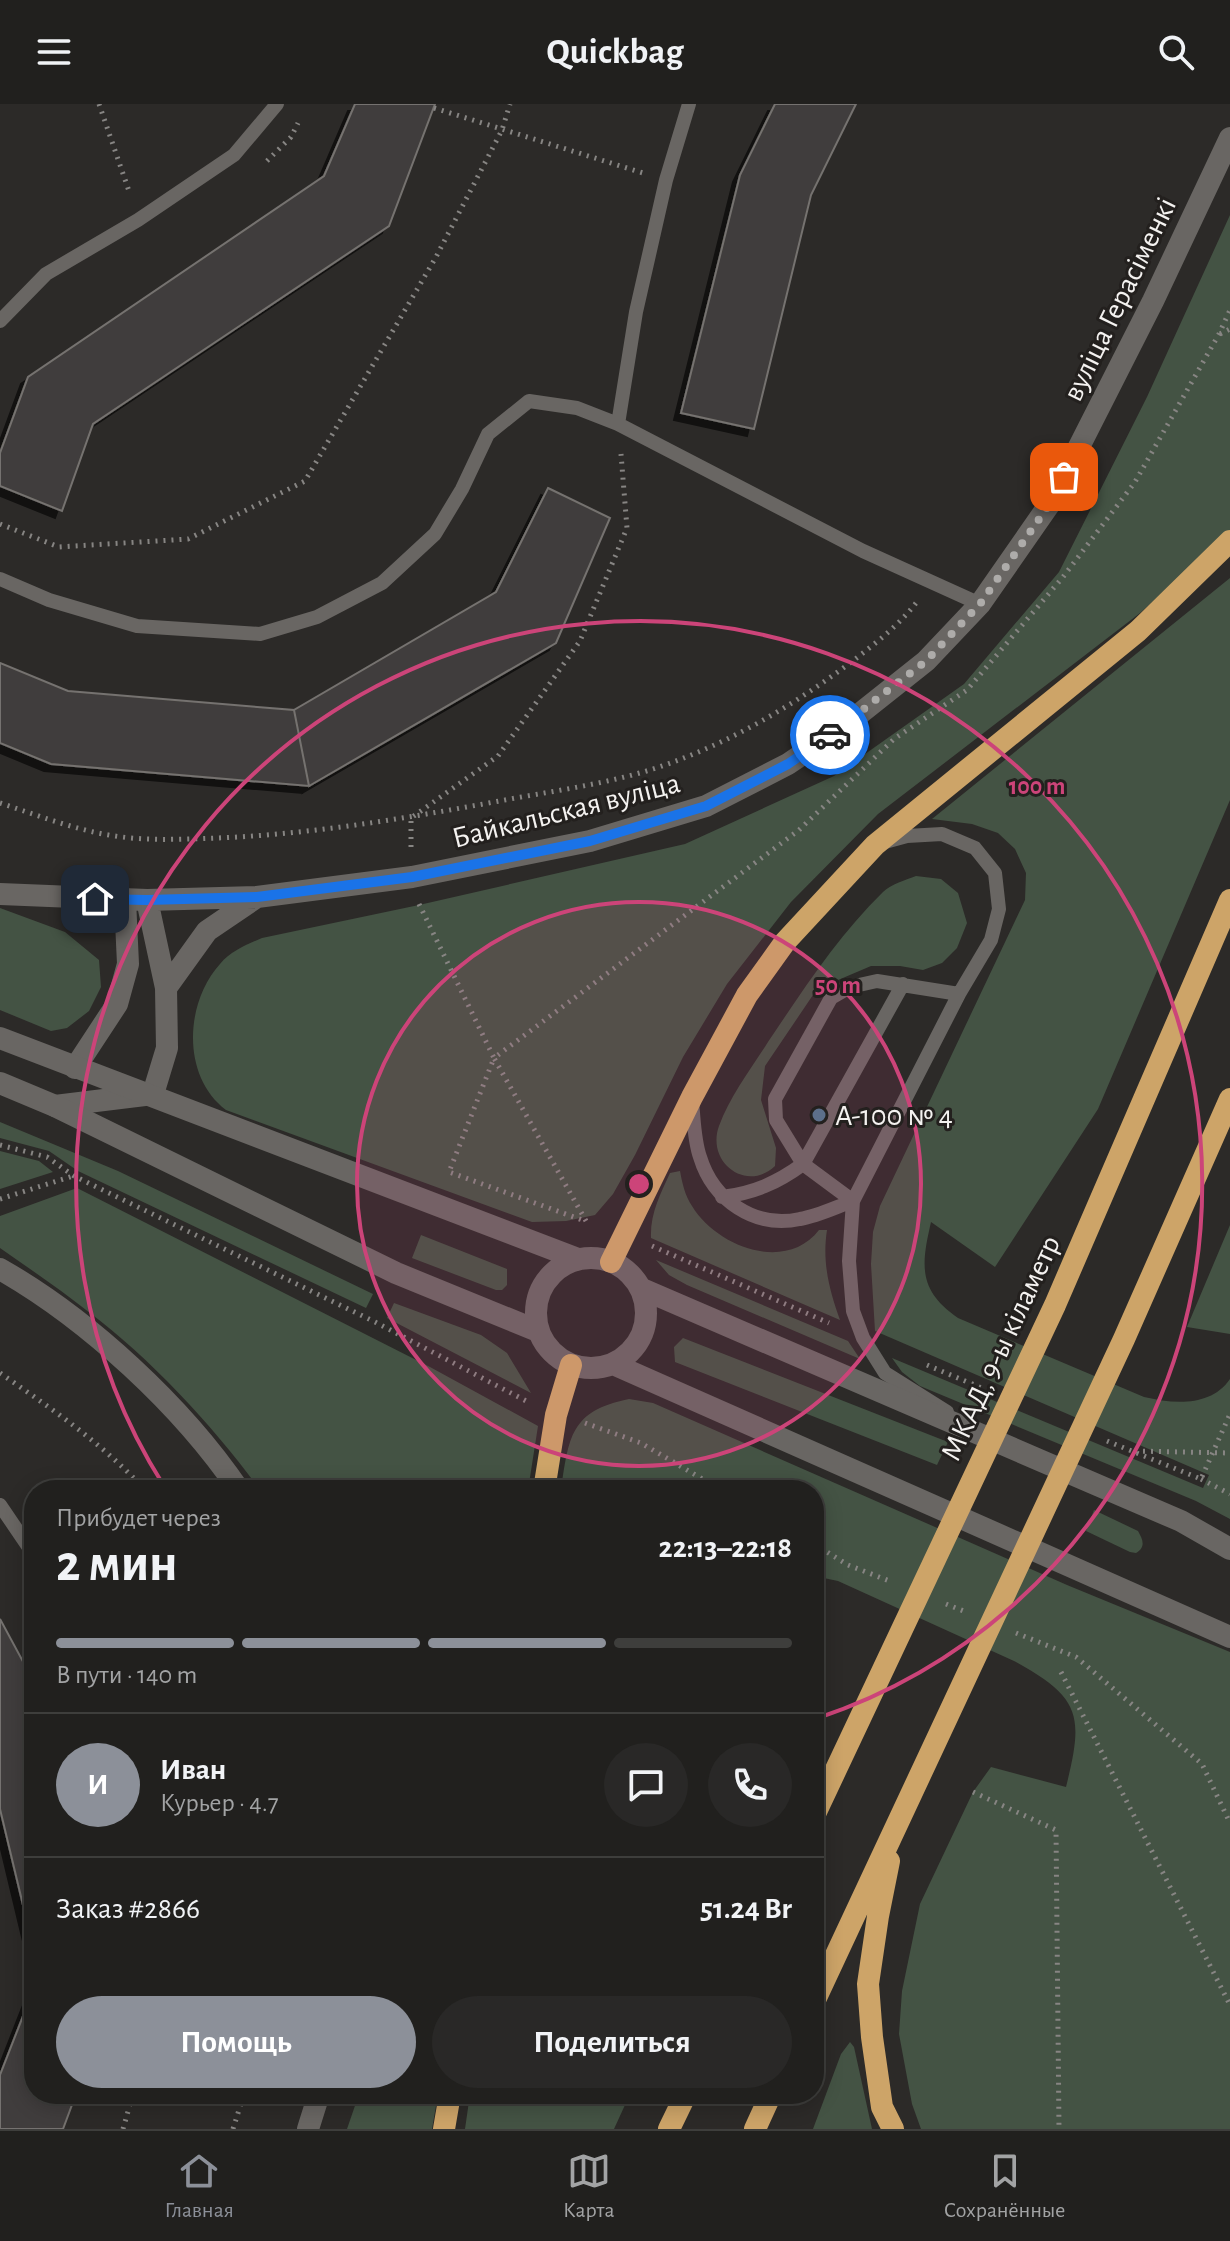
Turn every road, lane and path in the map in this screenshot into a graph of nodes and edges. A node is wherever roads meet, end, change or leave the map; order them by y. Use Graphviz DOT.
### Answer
graph roads {
  1 [pos="99,104"];
  2 [pos="277,104"];
  3 [pos="510,104"];
  4 [pos="689,104"];
  5 [pos="434,108"];
  6 [pos="502,130"];
  7 [pos="1230,138"];
  8 [pos="666,180"];
  9 [pos="138,220"];
  10 [pos="1230,310"];
  11 [pos="0,321"];
  12 [pos="1230,329"];
  13 [pos="618,424"];
  14 [pos="0,524"];
  15 [pos="1230,541"];
  16 [pos="0,579"];
  17 [pos="931,584"];
  18 [pos="980,604"];
  19 [pos="0,803"];
  20 [pos="411,818"];
  21 [pos="875,845"];
  22 [pos="0,894"];
  23 [pos="257,897"];
  24 [pos="136,900"];
  25 [pos="1230,900"];
  26 [pos="419,905"];
  27 [pos="903,984"];
  28 [pos="166,988"];
  29 [pos="959,994"];
  30 [pos="0,1038"];
  31 [pos="494,1058"];
  32 [pos="75,1068"];
  33 [pos="0,1083"];
  34 [pos="153,1094"];
  35 [pos="692,1097"];
  36 [pos="1230,1099"];
  37 [pos="55,1106"];
  38 [pos="0,1145"];
  39 [pos="803,1164"];
  40 [pos="74,1176"];
  41 [pos="722,1197"];
  42 [pos="0,1199"];
  43 [pos="853,1201"];
  44 [pos="625,1234"];
  45 [pos="578,1259"];
  46 [pos="611,1262"];
  47 [pos="0,1269"];
  48 [pos="640,1288"];
  49 [pos="538,1331"];
  50 [pos="863,1338"];
  51 [pos="919,1362"];
  52 [pos="613,1364"];
  53 [pos="571,1365"];
  54 [pos="0,1373"];
  55 [pos="990,1392"];
  56 [pos="1230,1414"];
  57 [pos="556,1415"];
  58 [pos="1102,1439"];
  59 [pos="994,1442"];
  60 [pos="1130,1451"];
  61 [pos="1212,1452"];
  62 [pos="1230,1453"];
  63 [pos="1201,1479"];
  64 [pos="136,1480"];
  65 [pos="232,1480"];
  66 [pos="546,1480"];
  67 [pos="704,1480"];
  68 [pos="1230,1494"];
  69 [pos="0,1505"];
  70 [pos="24,1540"];
  71 [pos="1230,1549"];
  72 [pos="1230,1637"];
  73 [pos="1076,1657"];
  74 [pos="1061,1672"];
  75 [pos="973,1792"];
  76 [pos="824,1795"];
  77 [pos="898,1821"];
  78 [pos="1230,1823"];
  79 [pos="824,1980"];
  80 [pos="1230,2005"];
  81 [pos="130,2104"];
  82 [pos="241,2104"];
  83 [pos="316,2104"];
  84 [pos="448,2104"];
  85 [pos="681,2104"];
  86 [pos="766,2104"];
  87 [pos="123,2129"];
  88 [pos="233,2129"];
  89 [pos="308,2129"];
  90 [pos="444,2129"];
  91 [pos="669,2129"];
  92 [pos="755,2129"];
  93 [pos="893,2129"];
  94 [pos="1059,2129"];
  1 -- 9 [label="path"];
  2 -- 9 [label="lane"];
  3 -- 6 [label="path"];
  4 -- 8 [label="lane"];
  5 -- 6 [label="path"];
  6 -- 8 [label="path"];
  6 -- 14 [label="path"];
  7 -- 18 [label="main road, вуліца Герасіменкі"];
  8 -- 13 [label="lane"];
  9 -- 11 [label="lane"];
  10 -- 12 [label="path"];
  13 -- 16 [label="lane"];
  13 -- 17 [label="lane"];
  13 -- 20 [label="path"];
  15 -- 21 [label="highway"];
  17 -- 18 [label="lane"];
  17 -- 20 [label="path"];
  18 -- 23 [label="main road, Байкальская вуліца"];
  19 -- 20 [label="path"];
  21 -- 29 [label="lane"];
  21 -- 35 [label="highway"];
  22 -- 24 [label="main road, Байкальская вуліца"];
  23 -- 24 [label="main road, Байкальская вуліца"];
  23 -- 28 [label="main road"];
  24 -- 28 [label="main road"];
  24 -- 32 [label="main road"];
  25 -- 76 [label="highway, МКАД, 9-ы кіламетр"];
  26 -- 31 [label="path"];
  27 -- 29 [label="lane"];
  27 -- 39 [label="lane"];
  27 -- 39 [label="lane"];
  28 -- 34 [label="main road"];
  29 -- 43 [label="lane"];
  30 -- 32 [label="main road"];
  31 -- 31 [label="path"];
  32 -- 34 [label="main road"];
  33 -- 37 [label="main road"];
  34 -- 37 [label="main road"];
  34 -- 45 [label="main road"];
  35 -- 41 [label="lane"];
  35 -- 44 [label="highway"];
  36 -- 77 [label="highway"];
  37 -- 49 [label="main road"];
  38 -- 40 [label="path"];
  39 -- 41 [label="lane"];
  39 -- 43 [label="lane"];
  40 -- 42 [label="path"];
  40 -- 57 [label="path"];
  41 -- 43 [label="lane"];
  43 -- 50 [label="lane"];
  44 -- 46 [label="highway"];
  44 -- 50 [label="path"];
  45 -- 46 [label="main road"];
  45 -- 49 [label="main road"];
  46 -- 48 [label="main road"];
  47 -- 65 [label="main road"];
  48 -- 52 [label="main road"];
  48 -- 59 [label="main road"];
  49 -- 53 [label="main road"];
  50 -- 59 [label="lane"];
  51 -- 55 [label="path"];
  52 -- 53 [label="main road"];
  52 -- 72 [label="main road"];
  53 -- 57 [label="highway"];
  54 -- 64 [label="path"];
  56 -- 61 [label="path"];
  57 -- 66 [label="highway"];
  57 -- 67 [label="path"];
  58 -- 60 [label="path"];
  59 -- 71 [label="main road"];
  60 -- 61 [label="path"];
  60 -- 63 [label="path"];
  61 -- 62 [label="path"];
  61 -- 63 [label="path"];
  63 -- 68 [label="path"];
  69 -- 70 [label="lane"];
  73 -- 78 [label="path"];
  74 -- 80 [label="path"];
  75 -- 94 [label="path"];
  77 -- 79 [label="highway"];
  77 -- 93 [label="highway"];
  81 -- 87 [label="path"];
  82 -- 88 [label="path"];
  83 -- 89 [label="main road"];
  84 -- 90 [label="highway"];
  85 -- 91 [label="highway"];
  86 -- 92 [label="highway"];
}
